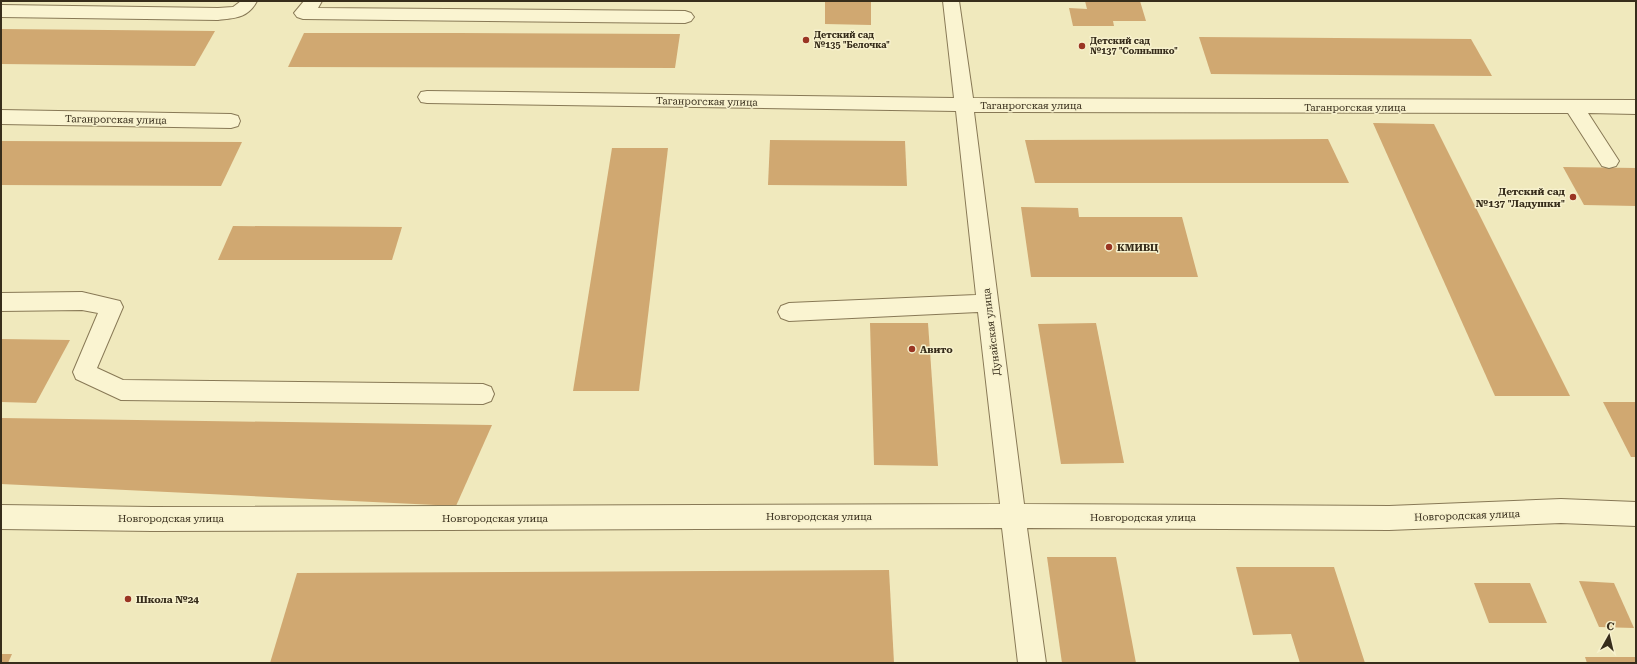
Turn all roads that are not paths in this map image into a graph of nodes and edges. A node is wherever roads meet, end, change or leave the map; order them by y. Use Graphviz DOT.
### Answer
graph roads {
  1 [pos="249,1"];
  2 [pos="314,1"];
  3 [pos="951,1"];
  4 [pos="1,11"];
  5 [pos="685,17"];
  6 [pos="427,97"];
  7 [pos="965,105"];
  8 [pos="1573,106"];
  9 [pos="1636,107"];
  10 [pos="1,116"];
  11 [pos="231,121"];
  12 [pos="1609,161"];
  13 [pos="1,302"];
  14 [pos="987,303"];
  15 [pos="789,312"];
  16 [pos="483,394"];
  17 [pos="1636,514"];
  18 [pos="1012,516"];
  19 [pos="1,517"];
  20 [pos="1032,663"];
  1 -- 4 [label="street"];
  2 -- 5 [label="street"];
  3 -- 7 [label="street, Дунайская улица"];
  6 -- 7 [label="street, Таганрогская улица"];
  7 -- 8 [label="street, Таганрогская улица"];
  7 -- 14 [label="street, Дунайская улица"];
  8 -- 9 [label="street, Таганрогская улица"];
  8 -- 12 [label="street"];
  10 -- 11 [label="street, Таганрогская улица"];
  13 -- 16 [label="street"];
  14 -- 15 [label="street"];
  14 -- 18 [label="street, Дунайская улица"];
  17 -- 18 [label="street, Новгородская улица"];
  18 -- 19 [label="street, Новгородская улица"];
  18 -- 20 [label="street, Дунайская улица"];
}
